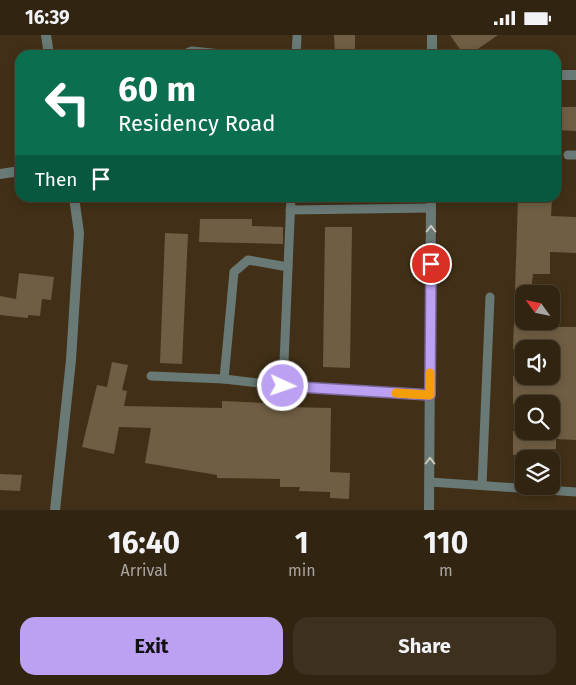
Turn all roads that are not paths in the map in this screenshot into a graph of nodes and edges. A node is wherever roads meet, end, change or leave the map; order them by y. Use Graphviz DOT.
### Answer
graph roads {
  1 [pos="46,35"];
  2 [pos="432,35"];
  3 [pos="297,37"];
  4 [pos="49,50"];
  5 [pos="296,50"];
  6 [pos="432,50"];
  7 [pos="561,75"];
  8 [pos="576,75"];
  9 [pos="15,172"];
  10 [pos="0,174"];
  11 [pos="75,202"];
  12 [pos="291,202"];
  13 [pos="431,203"];
  14 [pos="290,210"];
  15 [pos="288,267"];
  16 [pos="490,297"];
  17 [pos="151,376"];
  18 [pos="224,379"];
  19 [pos="283,386"];
  20 [pos="430,395"];
  21 [pos="430,482"];
  22 [pos="482,485"];
  23 [pos="576,492"];
  24 [pos="55,510"];
  25 [pos="429,510"];
  1 -- 4 [label="street"];
  2 -- 6 [label="street"];
  3 -- 5 [label="lane"];
  7 -- 8 [label="street"];
  9 -- 10 [label="street"];
  11 -- 24 [label="street"];
  12 -- 14 [label="lane"];
  13 -- 14 [label="lane"];
  20 -- 13 [label="street, one-way"];
  14 -- 15 [label="lane"];
  15 -- 18 [label="lane"];
  15 -- 19 [label="lane"];
  16 -- 22 [label="lane"];
  17 -- 18 [label="lane"];
  18 -- 19 [label="lane"];
  19 -- 20 [label="lane"];
  21 -- 20 [label="street, one-way"];
  21 -- 22 [label="lane"];
  21 -- 25 [label="street"];
  22 -- 23 [label="lane"];
}
